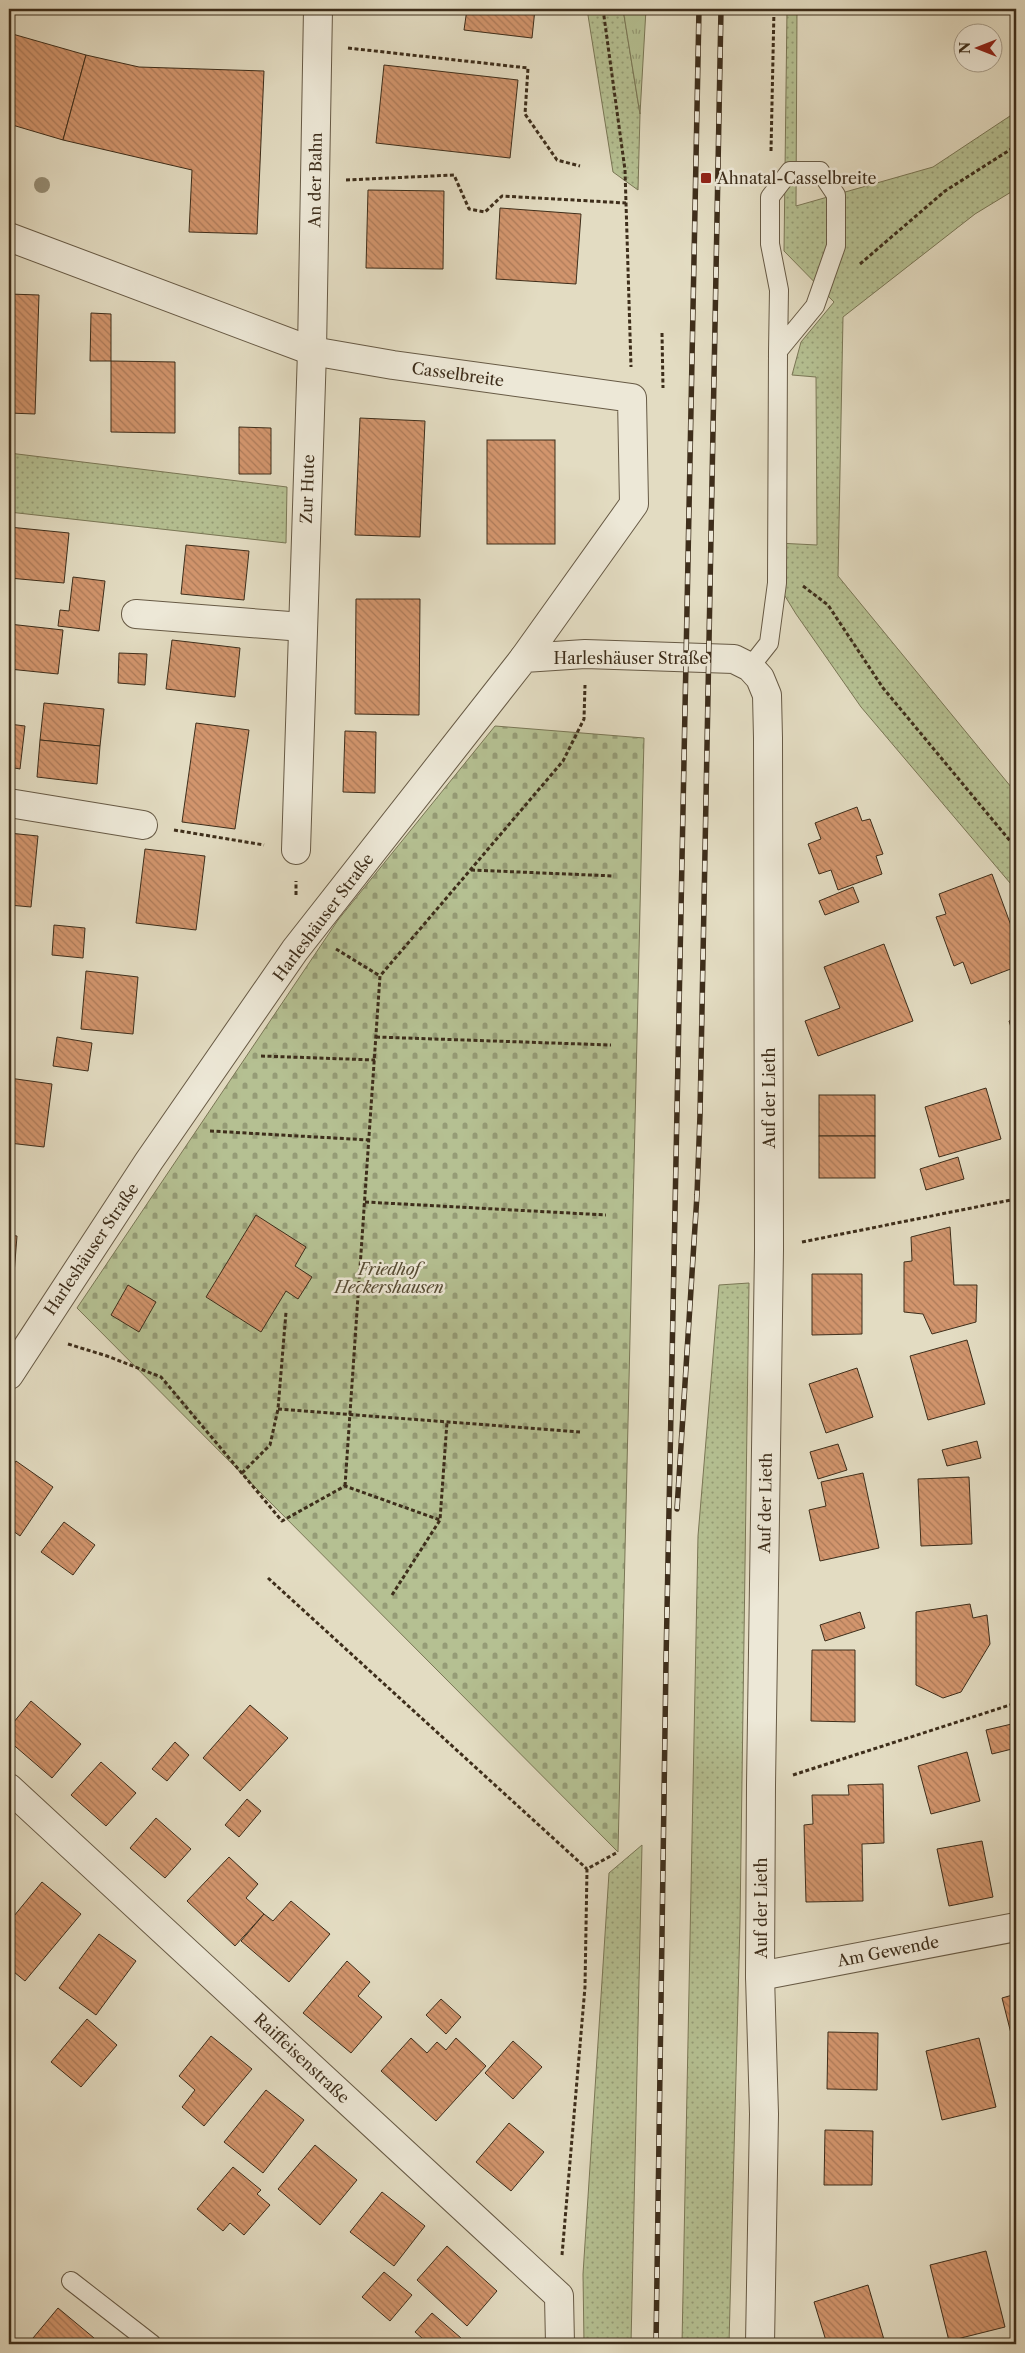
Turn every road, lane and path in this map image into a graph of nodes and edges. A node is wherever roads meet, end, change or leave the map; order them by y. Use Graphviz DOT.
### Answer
graph roads {
  1 [pos="318,9"];
  2 [pos="603,9"];
  3 [pos="774,9"];
  4 [pos="317,45"];
  5 [pos="1016,146"];
  6 [pos="580,166"];
  7 [pos="315,182"];
  8 [pos="770,197"];
  9 [pos="626,204"];
  10 [pos="9,237"];
  11 [pos="859,265"];
  12 [pos="312,351"];
  13 [pos="778,351"];
  14 [pos="632,398"];
  15 [pos="777,583"];
  16 [pos="136,614"];
  17 [pos="303,627"];
  18 [pos="586,654"];
  19 [pos="524,658"];
  20 [pos="750,667"];
  21 [pos="9,803"];
  22 [pos="143,825"];
  23 [pos="1016,848"];
  24 [pos="296,850"];
  25 [pos="471,870"];
  26 [pos="614,876"];
  27 [pos="296,900"];
  28 [pos="309,932"];
  29 [pos="380,976"];
  30 [pos="376,1037"];
  31 [pos="611,1046"];
  32 [pos="262,1056"];
  33 [pos="374,1060"];
  34 [pos="210,1131"];
  35 [pos="369,1140"];
  36 [pos="1016,1199"];
  37 [pos="365,1202"];
  38 [pos="606,1216"];
  39 [pos="769,1249"];
  40 [pos="286,1312"];
  41 [pos="34,1334"];
  42 [pos="9,1375"];
  43 [pos="278,1409"];
  44 [pos="351,1414"];
  45 [pos="447,1422"];
  46 [pos="580,1432"];
  47 [pos="242,1473"];
  48 [pos="345,1486"];
  49 [pos="440,1520"];
  50 [pos="268,1578"];
  51 [pos="392,1595"];
  52 [pos="1016,1703"];
  53 [pos="762,1785"];
  54 [pos="9,1788"];
  55 [pos="618,1852"];
  56 [pos="587,1869"];
  57 [pos="1016,1927"];
  58 [pos="760,1976"];
  59 [pos="72,2281"];
  60 [pos="559,2296"];
  61 [pos="152,2344"];
  62 [pos="560,2344"];
  63 [pos="760,2344"];
  1 -- 4 [label="street, An der Bahn"];
  2 -- 9 [label="path"];
  3 -- 8 [label="path"];
  4 -- 6 [label="path"];
  4 -- 7 [label="street, An der Bahn"];
  5 -- 11 [label="path"];
  7 -- 9 [label="path"];
  7 -- 12 [label="street, An der Bahn"];
  8 -- 13 [label="lane"];
  8 -- 13 [label="lane"];
  9 -- 14 [label="path"];
  10 -- 12 [label="street, Casselbreite"];
  12 -- 14 [label="street, Casselbreite"];
  12 -- 17 [label="street, Zur Hute"];
  13 -- 15 [label="lane"];
  14 -- 19 [label="street"];
  15 -- 20 [label="lane"];
  15 -- 23 [label="path"];
  16 -- 17 [label="street"];
  17 -- 24 [label="street, Zur Hute"];
  18 -- 19 [label="street, Harleshäuser Straße"];
  18 -- 20 [label="street, Harleshäuser Straße"];
  18 -- 25 [label="path"];
  19 -- 28 [label="street, Harleshäuser Straße"];
  20 -- 39 [label="street, Auf der Lieth"];
  21 -- 22 [label="street"];
  22 -- 24 [label="path"];
  24 -- 27 [label="path"];
  25 -- 26 [label="path"];
  25 -- 29 [label="path"];
  28 -- 29 [label="path"];
  28 -- 41 [label="street, Harleshäuser Straße"];
  29 -- 30 [label="path"];
  30 -- 31 [label="path"];
  30 -- 33 [label="path"];
  32 -- 33 [label="path"];
  33 -- 35 [label="path"];
  34 -- 35 [label="path"];
  35 -- 37 [label="path"];
  36 -- 39 [label="path"];
  37 -- 38 [label="path"];
  37 -- 44 [label="path"];
  39 -- 53 [label="street, Auf der Lieth"];
  40 -- 43 [label="path"];
  41 -- 42 [label="street, Harleshäuser Straße"];
  41 -- 47 [label="path"];
  43 -- 44 [label="path"];
  43 -- 47 [label="path"];
  44 -- 45 [label="path"];
  44 -- 48 [label="path"];
  45 -- 46 [label="path"];
  45 -- 49 [label="path"];
  47 -- 48 [label="path"];
  48 -- 49 [label="path"];
  49 -- 51 [label="path"];
  50 -- 56 [label="path"];
  52 -- 53 [label="path"];
  53 -- 58 [label="street, Auf der Lieth"];
  54 -- 60 [label="street, Raiffeisenstraße"];
  55 -- 56 [label="path"];
  56 -- 60 [label="path"];
  57 -- 58 [label="street, Am Gewende"];
  58 -- 63 [label="street, Auf der Lieth"];
  59 -- 61 [label="lane"];
  60 -- 62 [label="street"];
}
